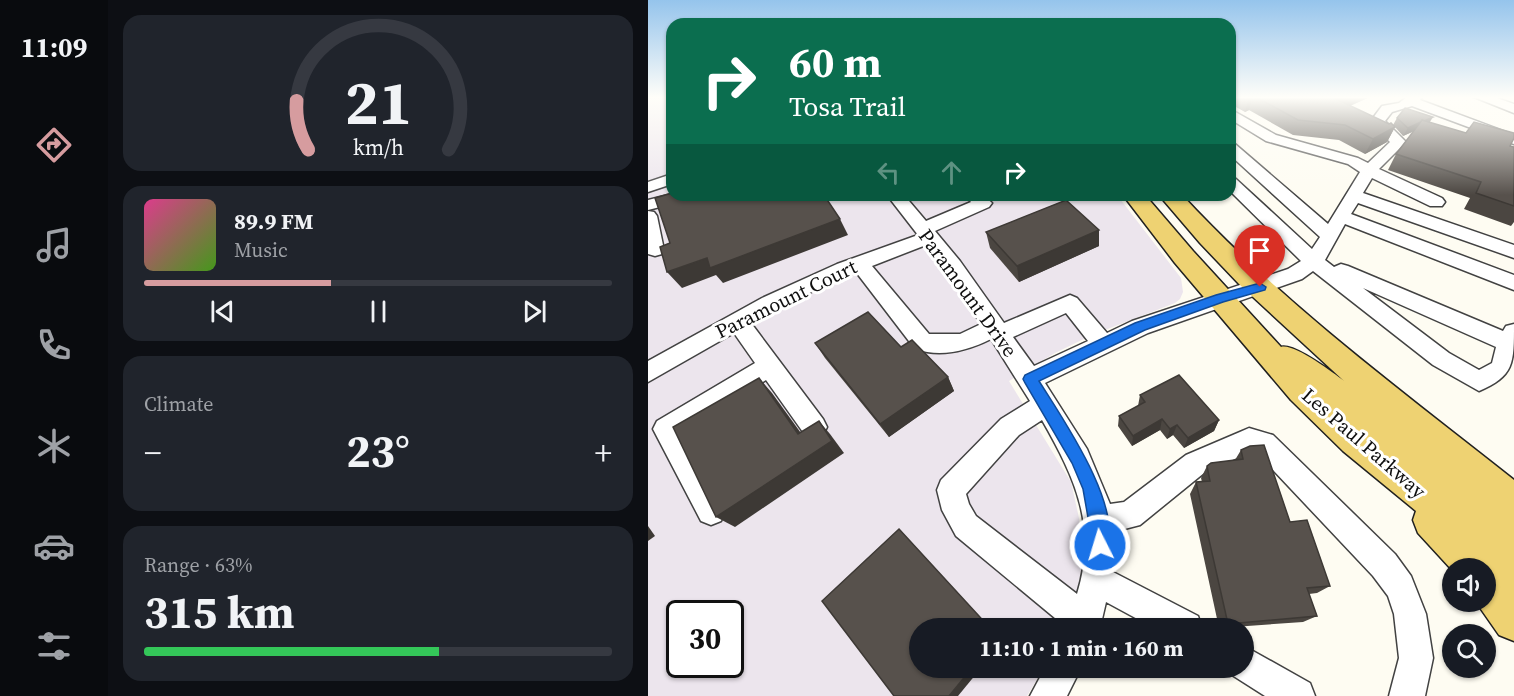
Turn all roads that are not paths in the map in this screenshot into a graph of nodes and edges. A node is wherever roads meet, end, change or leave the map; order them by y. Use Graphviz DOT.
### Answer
graph roads {
  1 [pos="1257,129"];
  2 [pos="1385,129"];
  3 [pos="1485,129"];
  4 [pos="1514,140"];
  5 [pos="1236,152"];
  6 [pos="1369,170"];
  7 [pos="666,181"];
  8 [pos="648,187"];
  9 [pos="1236,188"];
  10 [pos="1352,195"];
  11 [pos="666,201"];
  12 [pos="900,201"];
  13 [pos="980,201"];
  14 [pos="1139,201"];
  15 [pos="1176,201"];
  16 [pos="1436,202"];
  17 [pos="648,206"];
  18 [pos="648,216"];
  19 [pos="1340,216"];
  20 [pos="925,233"];
  21 [pos="1329,235"];
  22 [pos="655,250"];
  23 [pos="1514,252"];
  24 [pos="1314,262"];
  25 [pos="860,263"];
  26 [pos="1514,283"];
  27 [pos="1260,287"];
  28 [pos="1220,298"];
  29 [pos="736,320"];
  30 [pos="997,331"];
  31 [pos="1511,337"];
  32 [pos="1256,338"];
  33 [pos="1102,344"];
  34 [pos="769,366"];
  35 [pos="648,372"];
  36 [pos="1030,379"];
  37 [pos="1045,405"];
  38 [pos="814,427"];
  39 [pos="1355,440"];
  40 [pos="1475,470"];
  41 [pos="1514,486"];
  42 [pos="1514,503"];
  43 [pos="711,511"];
  44 [pos="1098,520"];
  45 [pos="1514,539"];
  46 [pos="1467,558"];
  47 [pos="1514,568"];
  48 [pos="1097,580"];
  49 [pos="1496,595"];
  50 [pos="1076,618"];
  51 [pos="1086,618"];
  52 [pos="1167,618"];
  53 [pos="1514,620"];
  54 [pos="1254,669"];
  55 [pos="1058,678"];
  56 [pos="1048,696"];
  57 [pos="1297,696"];
  58 [pos="1407,696"];
  1 -- 6 [label="street"];
  2 -- 6 [label="street"];
  3 -- 4 [label="street"];
  5 -- 21 [label="street"];
  6 -- 10 [label="street"];
  6 -- 16 [label="street"];
  7 -- 8 [label="street"];
  9 -- 24 [label="street"];
  10 -- 19 [label="street"];
  10 -- 23 [label="street"];
  11 -- 17 [label="street"];
  12 -- 20 [label="street, Paramount Drive"];
  13 -- 20 [label="street, Paramount Court"];
  14 -- 28 [label="main road, Les Paul Parkway"];
  15 -- 27 [label="main road"];
  18 -- 22 [label="street"];
  19 -- 21 [label="street"];
  19 -- 26 [label="street"];
  20 -- 25 [label="street, Paramount Court"];
  20 -- 30 [label="street, Paramount Drive"];
  21 -- 24 [label="street"];
  24 -- 27 [label="street"];
  24 -- 31 [label="street"];
  24 -- 31 [label="street"];
  25 -- 29 [label="street, Paramount Court"];
  25 -- 30 [label="street"];
  27 -- 28 [label="street"];
  27 -- 40 [label="main road"];
  28 -- 32 [label="main road, Les Paul Parkway"];
  28 -- 33 [label="street"];
  29 -- 34 [label="street"];
  29 -- 35 [label="street, Paramount Court"];
  30 -- 33 [label="street"];
  30 -- 36 [label="street, Paramount Drive"];
  32 -- 39 [label="main road, Les Paul Parkway"];
  32 -- 45 [label="main road"];
  33 -- 36 [label="street"];
  34 -- 38 [label="street"];
  34 -- 43 [label="street"];
  36 -- 37 [label="street, Paramount Drive"];
  37 -- 44 [label="street, Paramount Drive"];
  37 -- 50 [label="street"];
  39 -- 46 [label="main road"];
  39 -- 47 [label="main road, Les Paul Parkway"];
  40 -- 41 [label="main road"];
  40 -- 42 [label="main road"];
  44 -- 48 [label="street, Paramount Drive"];
  44 -- 58 [label="street"];
  48 -- 51 [label="street, Paramount Drive"];
  48 -- 52 [label="street"];
  49 -- 53 [label="main road"];
  54 -- 57 [label="street"];
  55 -- 56 [label="street"];
}
